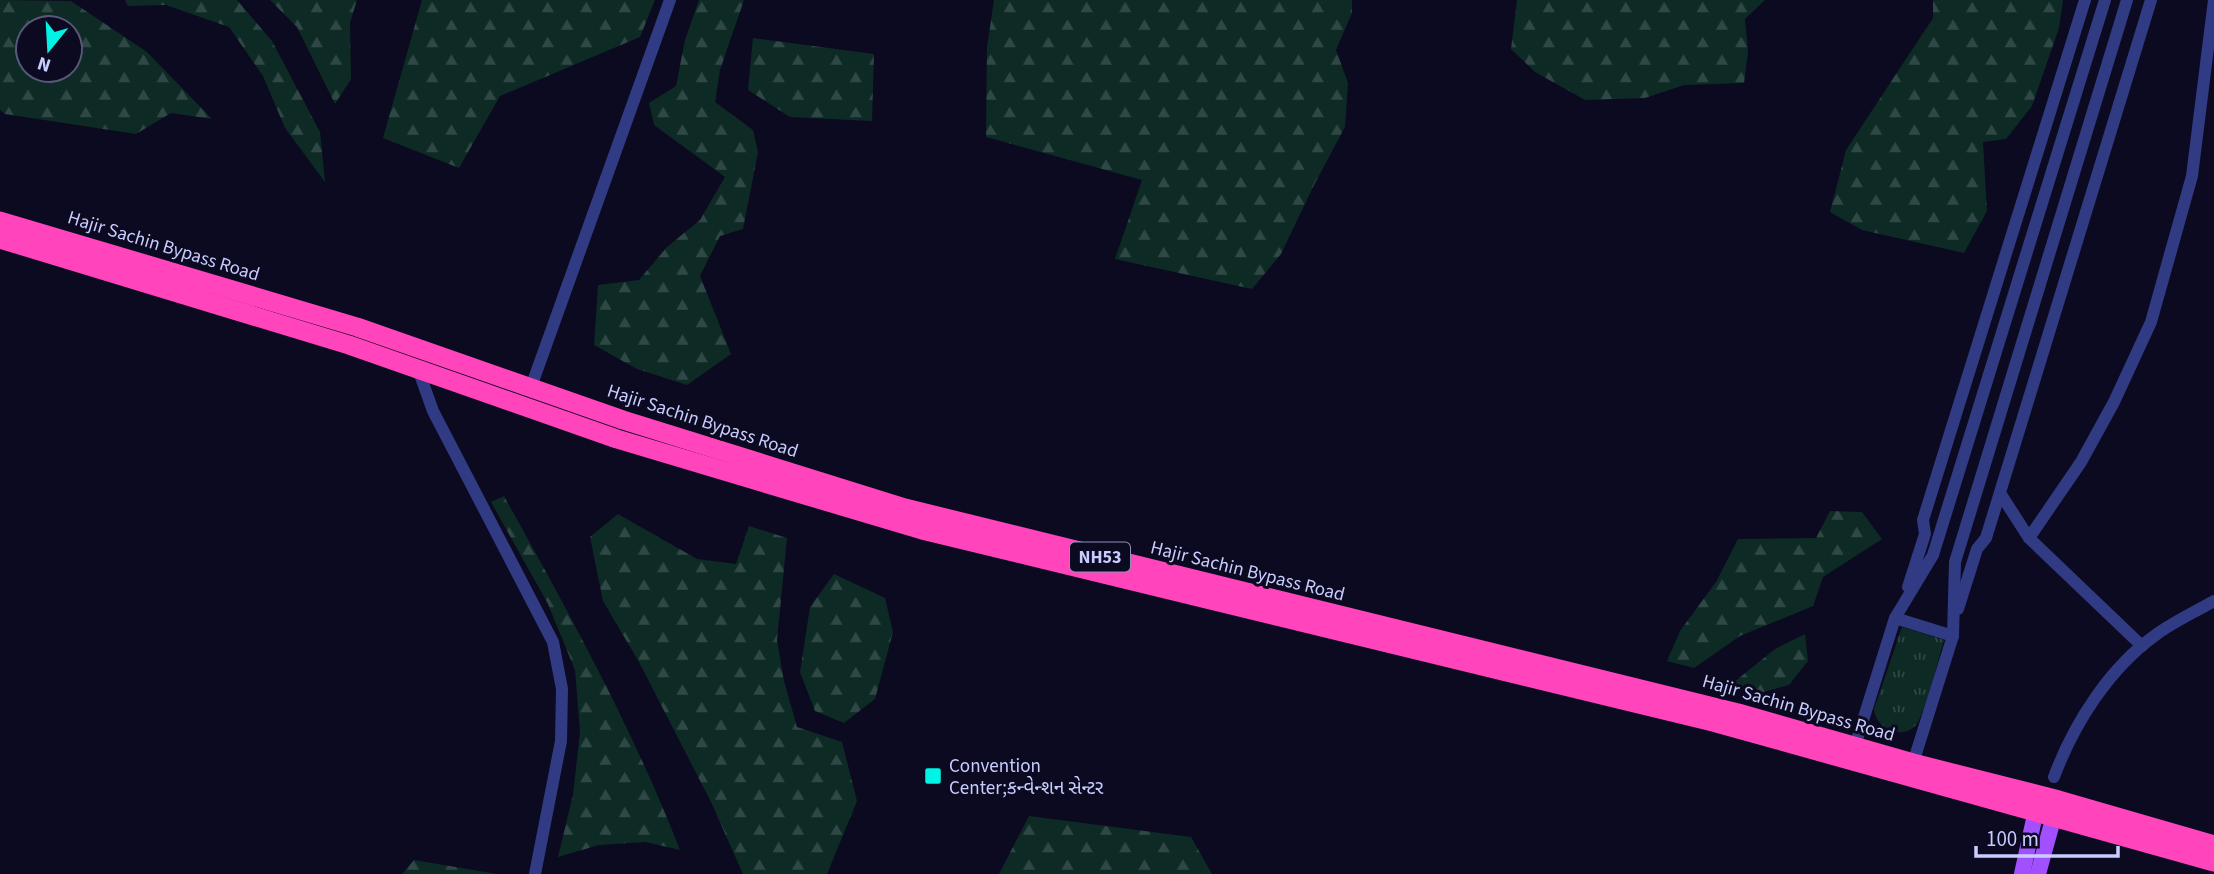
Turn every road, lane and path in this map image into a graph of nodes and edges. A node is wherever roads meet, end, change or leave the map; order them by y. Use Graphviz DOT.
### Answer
graph roads {
  1 [pos="670,0"];
  2 [pos="2085,0"];
  3 [pos="2105,0"];
  4 [pos="2127,0"];
  5 [pos="2151,0"];
  6 [pos="2214,1"];
  7 [pos="2211,54"];
  8 [pos="0,221"];
  9 [pos="0,239"];
  10 [pos="418,369"];
  11 [pos="531,387"];
  12 [pos="2000,493"];
  13 [pos="2029,538"];
  14 [pos="2214,601"];
  15 [pos="1898,612"];
  16 [pos="1953,630"];
  17 [pos="2142,646"];
  18 [pos="1855,746"];
  19 [pos="1913,763"];
  20 [pos="2047,805"];
  21 [pos="2214,845"];
  22 [pos="2214,862"];
  23 [pos="535,874"];
  24 [pos="2022,874"];
  25 [pos="2038,874"];
  1 -- 11 [label="street"];
  2 -- 15 [label="street"];
  3 -- 15 [label="street"];
  4 -- 16 [label="street"];
  5 -- 12 [label="street"];
  6 -- 7 [label="street"];
  7 -- 13 [label="street"];
  8 -- 11 [label="highway, Hajir Sachin Bypass Road / NH53"];
  9 -- 10 [label="highway, NH53"];
  10 -- 20 [label="highway, NH53"];
  10 -- 23 [label="street"];
  11 -- 18 [label="highway, Hajir Sachin Bypass Road / NH53"];
  12 -- 13 [label="street"];
  12 -- 16 [label="street"];
  13 -- 17 [label="street"];
  14 -- 17 [label="street"];
  15 -- 16 [label="street"];
  15 -- 18 [label="street"];
  16 -- 19 [label="street"];
  17 -- 20 [label="street"];
  18 -- 19 [label="highway, Hajir Sachin Bypass Road / NH53"];
  19 -- 20 [label="highway, Hajir Sachin Bypass Road / NH53"];
  20 -- 21 [label="highway, Hajir Sachin Bypass Road / NH53"];
  20 -- 22 [label="highway, NH53"];
  20 -- 24 [label="main road"];
  20 -- 25 [label="main road"];
}
